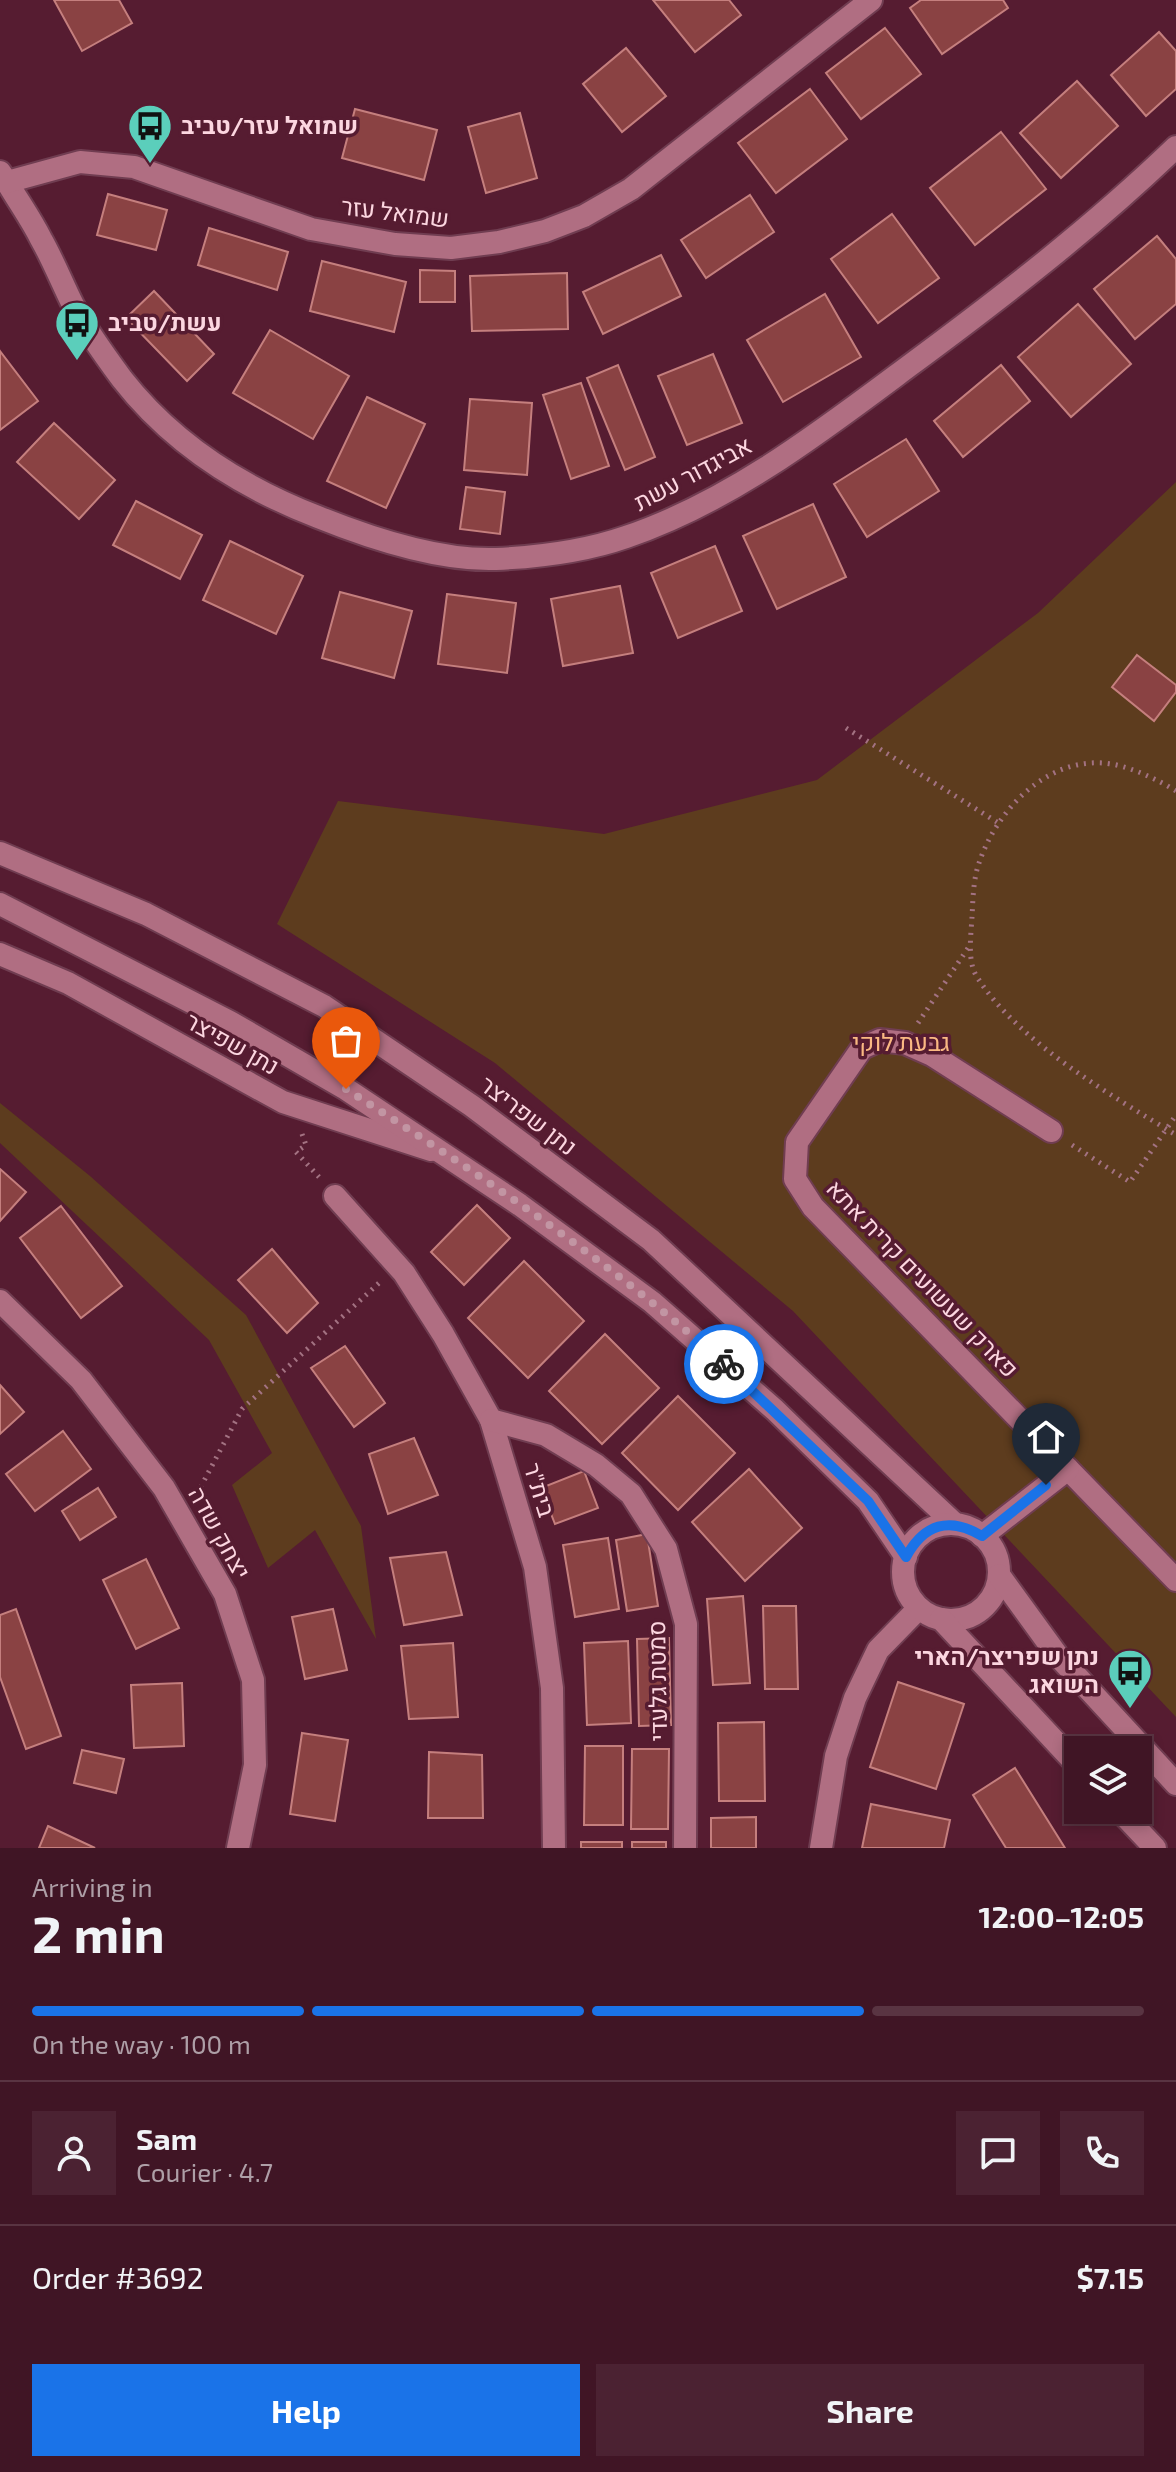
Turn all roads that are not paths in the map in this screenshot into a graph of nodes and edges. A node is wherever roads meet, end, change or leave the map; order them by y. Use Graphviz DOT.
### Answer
graph roads {
  1 [pos="871,0"];
  2 [pos="1176,147"];
  3 [pos="3,177"];
  4 [pos="0,853"];
  5 [pos="0,904"];
  6 [pos="0,954"];
  7 [pos="1051,1131"];
  8 [pos="450,1156"];
  9 [pos="335,1196"];
  10 [pos="0,1301"];
  11 [pos="491,1420"];
  12 [pos="1068,1469"];
  13 [pos="955,1524"];
  14 [pos="982,1536"];
  15 [pos="906,1557"];
  16 [pos="999,1575"];
  17 [pos="1176,1580"];
  18 [pos="919,1608"];
  19 [pos="941,1619"];
  20 [pos="1064,1751"];
  21 [pos="1176,1784"];
  22 [pos="1132,1824"];
  23 [pos="238,1848"];
  24 [pos="554,1848"];
  25 [pos="685,1848"];
  26 [pos="821,1848"];
  27 [pos="1155,1848"];
  1 -- 3 [label="street, שמואל עזר"];
  2 -- 3 [label="street, אביגדור עשת"];
  4 -- 13 [label="street, נתן שפריצר"];
  5 -- 8 [label="street"];
  6 -- 8 [label="street, נתן שפיצר"];
  7 -- 12 [label="street, פארק שעשועים קרית אתא"];
  8 -- 15 [label="street"];
  9 -- 11 [label="street, בית\"ר"];
  10 -- 23 [label="street, יצחק שדה"];
  11 -- 24 [label="street, בית\"ר"];
  11 -- 25 [label="street, סמטת גלעדי"];
  12 -- 14 [label="street"];
  12 -- 17 [label="street, פארק שעשועים קרית אתא"];
  13 -- 14 [label="street"];
  13 -- 15 [label="street"];
  14 -- 16 [label="street"];
  15 -- 18 [label="street"];
  16 -- 19 [label="street"];
  16 -- 21 [label="street"];
  18 -- 19 [label="street"];
  18 -- 26 [label="street"];
  19 -- 20 [label="street"];
  22 -- 27 [label="street"];
}
